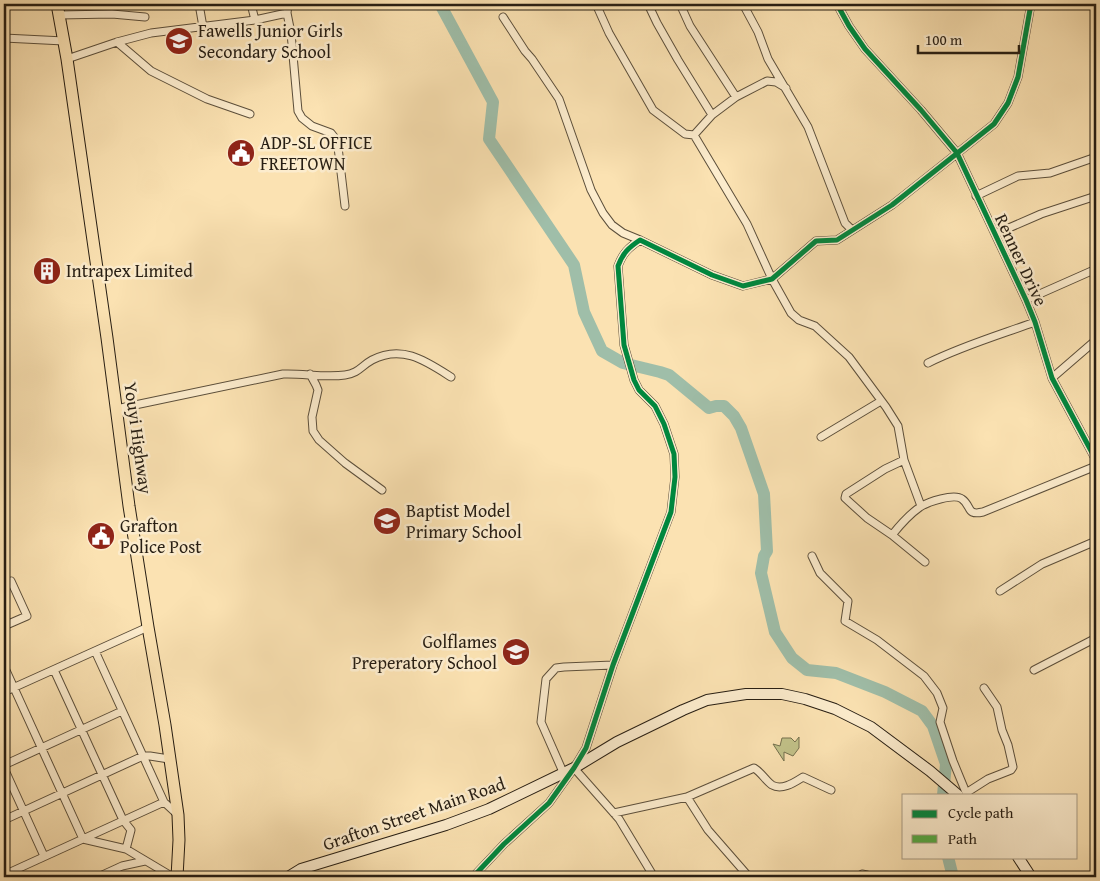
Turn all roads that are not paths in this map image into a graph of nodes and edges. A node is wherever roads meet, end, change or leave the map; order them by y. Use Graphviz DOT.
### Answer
graph roads {
  1 [pos="199,4"];
  2 [pos="251,4"];
  3 [pos="288,4"];
  4 [pos="596,4"];
  5 [pos="648,4"];
  6 [pos="680,4"];
  7 [pos="743,4"];
  8 [pos="838,4"];
  9 [pos="1031,4"];
  10 [pos="58,10"];
  11 [pos="287,13"];
  12 [pos="145,17"];
  13 [pos="503,17"];
  14 [pos="255,20"];
  15 [pos="203,27"];
  16 [pos="4,38"];
  17 [pos="64,41"];
  18 [pos="117,42"];
  19 [pos="66,59"];
  20 [pos="786,88"];
  21 [pos="736,97"];
  22 [pos="250,114"];
  23 [pos="712,115"];
  24 [pos="694,135"];
  25 [pos="957,153"];
  26 [pos="1096,157"];
  27 [pos="976,196"];
  28 [pos="1096,196"];
  29 [pos="345,206"];
  30 [pos="852,230"];
  31 [pos="994,234"];
  32 [pos="640,240"];
  33 [pos="1096,269"];
  34 [pos="772,279"];
  35 [pos="1026,300"];
  36 [pos="1035,322"];
  37 [pos="1096,340"];
  38 [pos="928,363"];
  39 [pos="310,374"];
  40 [pos="451,377"];
  41 [pos="1052,378"];
  42 [pos="881,400"];
  43 [pos="116,409"];
  44 [pos="821,436"];
  45 [pos="904,460"];
  46 [pos="1096,460"];
  47 [pos="1096,466"];
  48 [pos="382,490"];
  49 [pos="921,506"];
  50 [pos="892,535"];
  51 [pos="1096,541"];
  52 [pos="812,556"];
  53 [pos="925,562"];
  54 [pos="11,581"];
  55 [pos="1000,591"];
  56 [pos="4,626"];
  57 [pos="148,627"];
  58 [pos="1096,638"];
  59 [pos="95,651"];
  60 [pos="613,665"];
  61 [pos="4,666"];
  62 [pos="54,670"];
  63 [pos="1034,670"];
  64 [pos="14,688"];
  65 [pos="984,688"];
  66 [pos="4,692"];
  67 [pos="122,711"];
  68 [pos="81,730"];
  69 [pos="41,748"];
  70 [pos="143,756"];
  71 [pos="170,759"];
  72 [pos="4,766"];
  73 [pos="574,768"];
  74 [pos="563,772"];
  75 [pos="102,775"];
  76 [pos="831,790"];
  77 [pos="62,793"];
  78 [pos="964,794"];
  79 [pos="687,797"];
  80 [pos="164,802"];
  81 [pos="24,811"];
  82 [pos="614,813"];
  83 [pos="178,815"];
  84 [pos="4,820"];
  85 [pos="123,820"];
  86 [pos="83,839"];
  87 [pos="126,849"];
  88 [pos="44,856"];
  89 [pos="1019,858"];
  90 [pos="145,862"];
  91 [pos="7,873"];
  92 [pos="98,877"];
  93 [pos="175,877"];
  94 [pos="288,877"];
  95 [pos="473,877"];
  96 [pos="654,877"];
  97 [pos="749,877"];
  98 [pos="857,877"];
  99 [pos="869,877"];
  100 [pos="1031,877"];
  1 -- 15 [label="street"];
  2 -- 14 [label="street"];
  3 -- 11 [label="street"];
  4 -- 24 [label="street"];
  5 -- 23 [label="street"];
  6 -- 21 [label="street"];
  7 -- 20 [label="street"];
  8 -- 25 [label="street, Renner Drive"];
  9 -- 25 [label="street"];
  10 -- 12 [label="street"];
  10 -- 17 [label="main road, Youyi Highway"];
  11 -- 14 [label="street"];
  11 -- 29 [label="street"];
  13 -- 32 [label="street"];
  14 -- 15 [label="street"];
  15 -- 18 [label="street"];
  16 -- 17 [label="street"];
  17 -- 19 [label="main road, Youyi Highway"];
  18 -- 19 [label="street"];
  18 -- 22 [label="street"];
  19 -- 43 [label="main road, Youyi Highway"];
  20 -- 21 [label="street"];
  20 -- 30 [label="street"];
  21 -- 23 [label="street"];
  23 -- 24 [label="street"];
  24 -- 34 [label="street"];
  25 -- 27 [label="street, Renner Drive"];
  25 -- 30 [label="street"];
  26 -- 27 [label="street"];
  27 -- 31 [label="street, Renner Drive"];
  28 -- 31 [label="street"];
  30 -- 34 [label="street"];
  31 -- 35 [label="street, Renner Drive"];
  32 -- 34 [label="street"];
  32 -- 60 [label="street"];
  33 -- 35 [label="street"];
  34 -- 42 [label="street"];
  35 -- 36 [label="street, Renner Drive"];
  36 -- 38 [label="street"];
  36 -- 41 [label="street, Renner Drive"];
  37 -- 41 [label="street"];
  39 -- 40 [label="street"];
  39 -- 43 [label="street"];
  39 -- 48 [label="street"];
  41 -- 46 [label="street, Renner Drive"];
  42 -- 44 [label="street"];
  42 -- 45 [label="street"];
  43 -- 57 [label="main road, Youyi Highway"];
  45 -- 49 [label="street"];
  45 -- 50 [label="street"];
  47 -- 49 [label="street"];
  49 -- 50 [label="street"];
  50 -- 53 [label="street"];
  51 -- 55 [label="street"];
  52 -- 78 [label="street"];
  54 -- 56 [label="street"];
  57 -- 59 [label="street"];
  57 -- 71 [label="main road, Youyi Highway"];
  58 -- 63 [label="street"];
  59 -- 62 [label="street"];
  59 -- 67 [label="street"];
  60 -- 73 [label="street"];
  60 -- 74 [label="street"];
  61 -- 64 [label="street"];
  62 -- 64 [label="street"];
  62 -- 68 [label="street"];
  64 -- 66 [label="street"];
  64 -- 69 [label="street"];
  65 -- 78 [label="street"];
  67 -- 68 [label="street"];
  67 -- 70 [label="street"];
  68 -- 69 [label="street"];
  68 -- 75 [label="street"];
  69 -- 72 [label="street"];
  69 -- 77 [label="street"];
  70 -- 71 [label="street"];
  70 -- 75 [label="street"];
  70 -- 80 [label="street"];
  71 -- 83 [label="main road, Youyi Highway"];
  72 -- 81 [label="street"];
  73 -- 74 [label="street, Grafton Street Main Road"];
  73 -- 78 [label="street, Grafton Street Main Road"];
  73 -- 82 [label="street"];
  73 -- 95 [label="street"];
  74 -- 94 [label="street, Grafton Street Main Road"];
  75 -- 77 [label="street"];
  75 -- 85 [label="street"];
  76 -- 79 [label="street"];
  77 -- 81 [label="street"];
  77 -- 86 [label="street"];
  79 -- 82 [label="street"];
  79 -- 97 [label="street"];
  80 -- 83 [label="street"];
  80 -- 85 [label="street"];
  81 -- 84 [label="street"];
  81 -- 88 [label="street"];
  82 -- 96 [label="street"];
  83 -- 93 [label="main road, Youyi Highway"];
  85 -- 86 [label="street"];
  85 -- 87 [label="street"];
  86 -- 87 [label="street"];
  86 -- 88 [label="street"];
  87 -- 90 [label="street"];
  88 -- 91 [label="street"];
  89 -- 100 [label="street"];
  90 -- 92 [label="street"];
  90 -- 93 [label="street"];
  98 -- 99 [label="street"];
}
